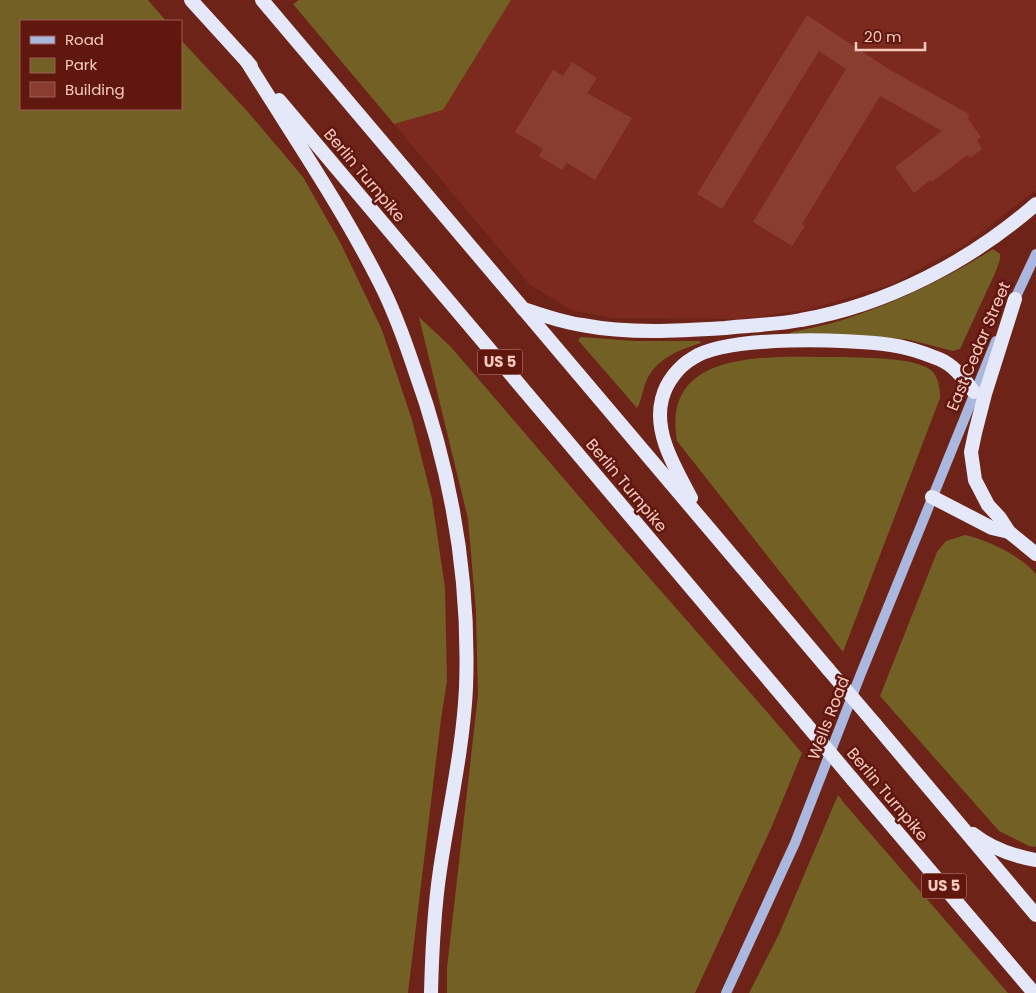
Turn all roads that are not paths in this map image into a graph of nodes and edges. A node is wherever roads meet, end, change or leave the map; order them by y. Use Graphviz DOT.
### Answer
graph roads {
  1 [pos="191,0"];
  2 [pos="262,0"];
  3 [pos="246,60"];
  4 [pos="1036,204"];
  5 [pos="1036,254"];
  6 [pos="1015,299"];
  7 [pos="523,309"];
  8 [pos="742,326"];
  9 [pos="744,344"];
  10 [pos="974,392"];
  11 [pos="950,451"];
  12 [pos="932,497"];
  13 [pos="705,523"];
  14 [pos="1009,532"];
  15 [pos="1036,554"];
  16 [pos="958,822"];
  17 [pos="1036,860"];
  18 [pos="1036,914"];
  19 [pos="431,993"];
  20 [pos="726,993"];
  21 [pos="1034,993"];
  1 -- 3 [label="highway, Berlin Turnpike / US 5"];
  2 -- 7 [label="highway"];
  3 -- 19 [label="highway"];
  3 -- 21 [label="highway, Berlin Turnpike / US 5, bridge"];
  4 -- 8 [label="highway"];
  5 -- 6 [label="main road, East Cedar Street"];
  6 -- 10 [label="main road, East Cedar Street"];
  6 -- 14 [label="highway"];
  7 -- 8 [label="highway"];
  7 -- 13 [label="highway"];
  8 -- 9 [label="highway"];
  9 -- 10 [label="highway"];
  9 -- 13 [label="highway"];
  10 -- 11 [label="main road, East Cedar Street"];
  11 -- 12 [label="main road, Wells Road"];
  12 -- 14 [label="highway"];
  12 -- 20 [label="main road, Wells Road"];
  13 -- 16 [label="highway, bridge"];
  14 -- 15 [label="highway"];
  16 -- 17 [label="highway"];
  16 -- 18 [label="highway"];
}
